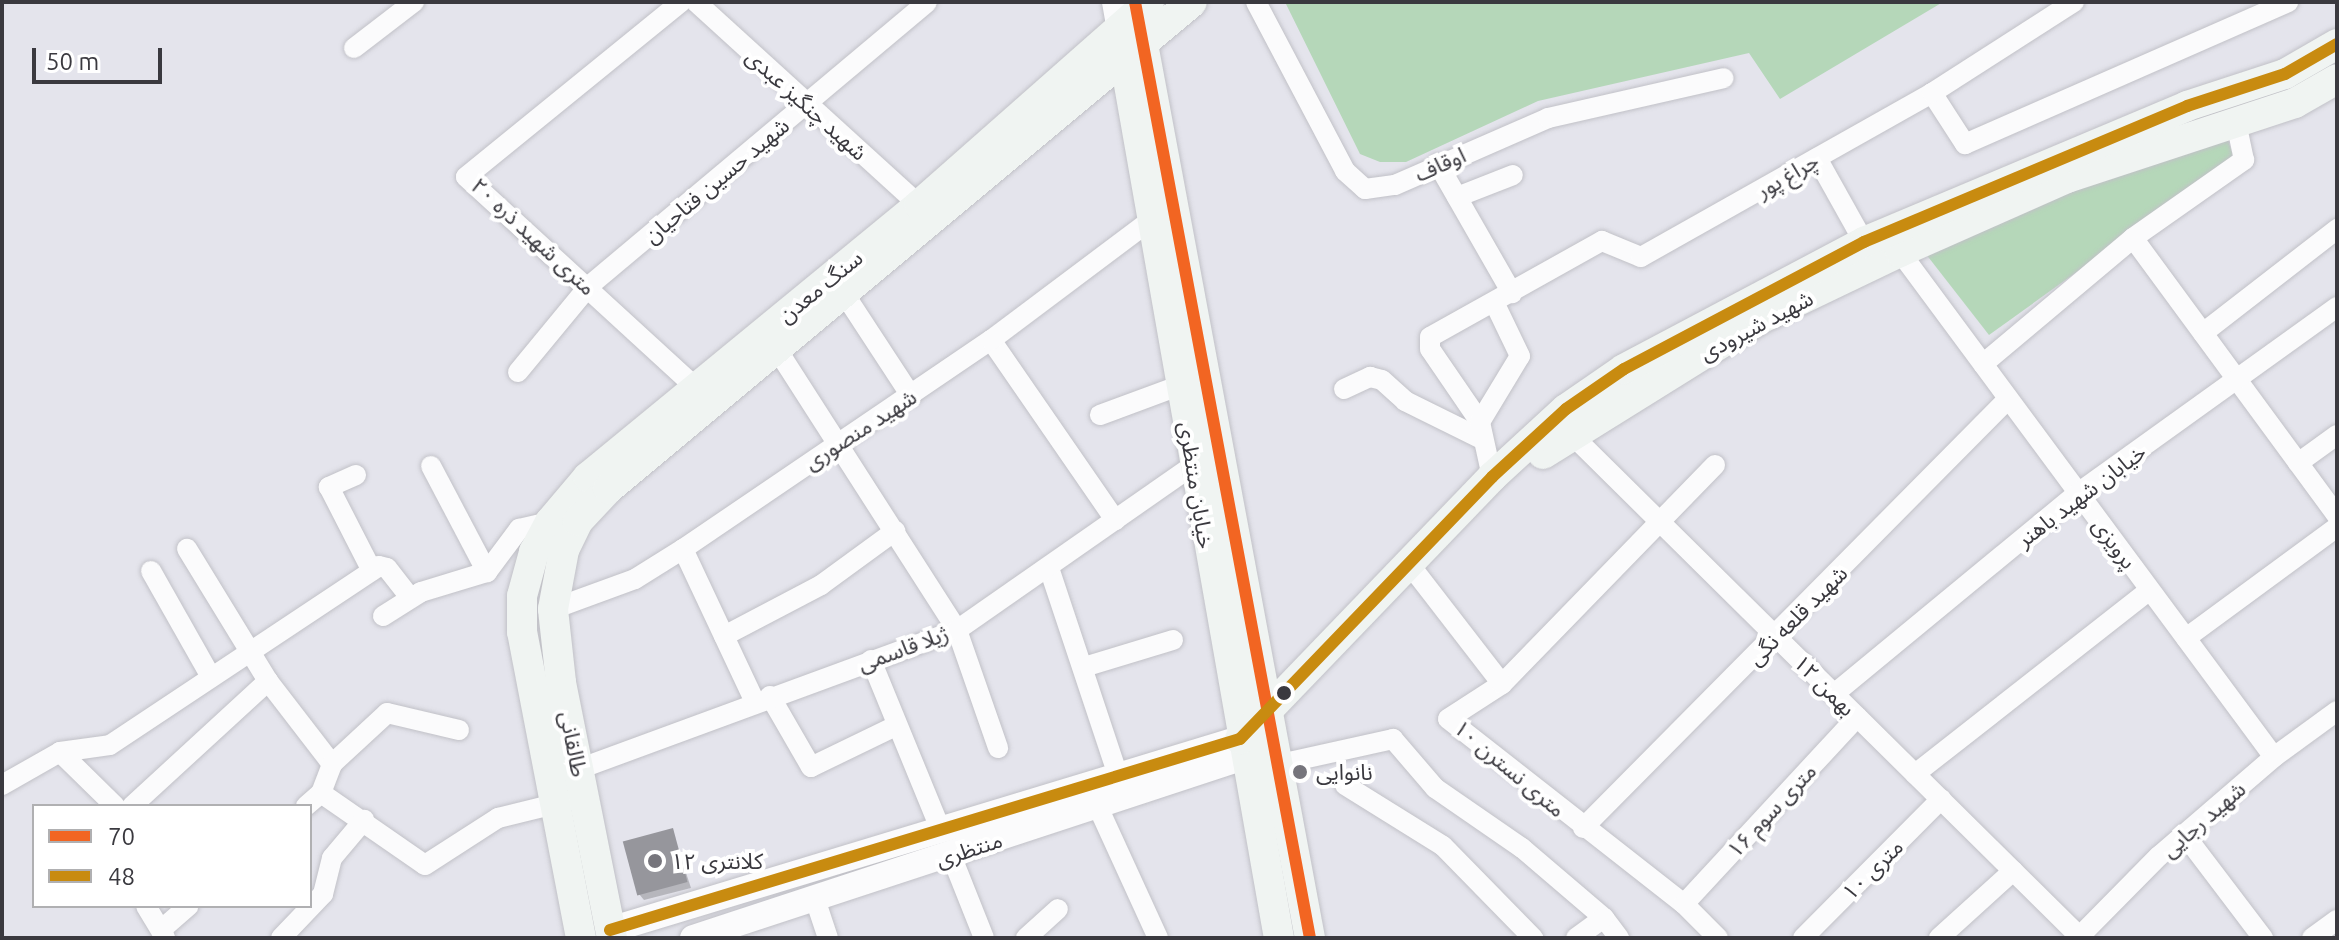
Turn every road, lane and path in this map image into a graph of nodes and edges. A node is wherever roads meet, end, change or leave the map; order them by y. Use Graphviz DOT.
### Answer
graph roads {
  1 [pos="414,2"];
  2 [pos="681,2"];
  3 [pos="696,2"];
  4 [pos="927,2"];
  5 [pos="1192,2"];
  6 [pos="1256,2"];
  7 [pos="2074,2"];
  8 [pos="2288,2"];
  9 [pos="1132,22"];
  10 [pos="2337,44"];
  11 [pos="354,48"];
  12 [pos="1724,78"];
  13 [pos="2337,79"];
  14 [pos="1932,93"];
  15 [pos="807,105"];
  16 [pos="2236,122"];
  17 [pos="1817,158"];
  18 [pos="1438,164"];
  19 [pos="1513,175"];
  20 [pos="1457,197"];
  21 [pos="919,205"];
  22 [pos="1151,220"];
  23 [pos="2337,229"];
  24 [pos="2133,238"];
  25 [pos="1864,242"];
  26 [pos="1900,252"];
  27 [pos="589,286"];
  28 [pos="845,295"];
  29 [pos="1503,298"];
  30 [pos="2337,307"];
  31 [pos="2203,333"];
  32 [pos="991,340"];
  33 [pos="778,351"];
  34 [pos="1983,364"];
  35 [pos="518,372"];
  36 [pos="2237,380"];
  37 [pos="1181,385"];
  38 [pos="695,387"];
  39 [pos="1344,389"];
  40 [pos="911,396"];
  41 [pos="2008,399"];
  42 [pos="1100,415"];
  43 [pos="1480,430"];
  44 [pos="1570,433"];
  45 [pos="2337,435"];
  46 [pos="838,445"];
  47 [pos="2298,463"];
  48 [pos="1195,464"];
  49 [pos="1715,465"];
  50 [pos="431,466"];
  51 [pos="356,475"];
  52 [pos="1492,477"];
  53 [pos="2078,493"];
  54 [pos="2337,516"];
  55 [pos="1115,520"];
  56 [pos="550,522"];
  57 [pos="1662,524"];
  58 [pos="2337,527"];
  59 [pos="895,531"];
  60 [pos="187,549"];
  61 [pos="683,549"];
  62 [pos="564,550"];
  63 [pos="534,552"];
  64 [pos="1049,568"];
  65 [pos="151,571"];
  66 [pos="372,571"];
  67 [pos="487,572"];
  68 [pos="1417,574"];
  69 [pos="2150,590"];
  70 [pos="410,597"];
  71 [pos="553,609"];
  72 [pos="383,616"];
  73 [pos="957,630"];
  74 [pos="724,636"];
  75 [pos="1776,637"];
  76 [pos="2186,638"];
  77 [pos="1173,640"];
  78 [pos="246,651"];
  79 [pos="871,660"];
  80 [pos="1084,667"];
  81 [pos="211,677"];
  82 [pos="268,681"];
  83 [pos="1502,684"];
  84 [pos="1834,694"];
  85 [pos="763,699"];
  86 [pos="2337,711"];
  87 [pos="1272,716"];
  88 [pos="1857,717"];
  89 [pos="896,726"];
  90 [pos="459,730"];
  91 [pos="998,748"];
  92 [pos="1242,748"];
  93 [pos="60,752"];
  94 [pos="2274,757"];
  95 [pos="332,764"];
  96 [pos="1280,764"];
  97 [pos="1915,774"];
  98 [pos="1118,776"];
  99 [pos="2,785"];
  100 [pos="1345,785"];
  101 [pos="568,787"];
  102 [pos="314,799"];
  103 [pos="1941,799"];
  104 [pos="113,804"];
  105 [pos="134,804"];
  106 [pos="1098,807"];
  107 [pos="364,820"];
  108 [pos="940,828"];
  109 [pos="1583,828"];
  110 [pos="2184,834"];
  111 [pos="951,855"];
  112 [pos="2013,871"];
  113 [pos="815,899"];
  114 [pos="1684,904"];
  115 [pos="312,906"];
  116 [pos="147,908"];
  117 [pos="186,908"];
  118 [pos="310,908"];
  119 [pos="1058,909"];
  120 [pos="1604,918"];
  121 [pos="2337,920"];
  122 [pos="735,932"];
  123 [pos="163,933"];
  124 [pos="611,934"];
  125 [pos="2079,937"];
  126 [pos="281,938"];
  127 [pos="581,938"];
  128 [pos="693,938"];
  129 [pos="828,938"];
  130 [pos="984,938"];
  131 [pos="1026,938"];
  132 [pos="1158,938"];
  133 [pos="1279,938"];
  134 [pos="1310,938"];
  135 [pos="1533,938"];
  136 [pos="1576,938"];
  137 [pos="1619,938"];
  138 [pos="1718,938"];
  139 [pos="1803,938"];
  140 [pos="1939,938"];
  141 [pos="2263,938"];
  142 [pos="2312,938"];
  1 -- 11 [label="street"];
  2 -- 27 [label="street, ۲۰ متری شهید ذره"];
  3 -- 15 [label="street, شهید چنگیز عبدی"];
  4 -- 15 [label="street, شهید حسین فتاحیان"];
  5 -- 9 [label="main road"];
  6 -- 18 [label="street, اوقاف"];
  7 -- 14 [label="street, چراغ پور"];
  8 -- 14 [label="street"];
  9 -- 21 [label="main road, سنگ معدن"];
  9 -- 22 [label="main road, خیابان منتظری"];
  9 -- 28 [label="main road, سنگ معدن"];
  9 -- 87 [label="main road, خیابان منتظری"];
  10 -- 25 [label="main road, شهید شیرودی"];
  12 -- 18 [label="street, اوقاف"];
  13 -- 16 [label="main road, شهید شیرودی"];
  14 -- 17 [label="street, چراغ پور"];
  15 -- 21 [label="street, شهید چنگیز عبدی"];
  15 -- 27 [label="street, شهید حسین فتاحیان"];
  16 -- 24 [label="street"];
  16 -- 26 [label="main road, شهید شیرودی"];
  17 -- 25 [label="street"];
  17 -- 29 [label="street, چراغ پور"];
  18 -- 20 [label="street"];
  19 -- 20 [label="street"];
  20 -- 29 [label="street"];
  21 -- 38 [label="main road, سنگ معدن"];
  22 -- 32 [label="street, شهید منصوری"];
  22 -- 37 [label="main road, خیابان منتظری"];
  23 -- 31 [label="street"];
  24 -- 31 [label="street"];
  24 -- 34 [label="street"];
  25 -- 52 [label="main road, شهید شیرودی"];
  26 -- 34 [label="street, پرویزی"];
  26 -- 44 [label="main road, شهید شیرودی"];
  27 -- 35 [label="street, شهید حسین فتاحیان"];
  27 -- 38 [label="street, ۲۰ متری شهید ذره"];
  28 -- 33 [label="main road, سنگ معدن"];
  28 -- 40 [label="street"];
  29 -- 43 [label="street"];
  29 -- 43 [label="street"];
  30 -- 36 [label="street, خیابان شهید باهنر"];
  31 -- 36 [label="street"];
  32 -- 40 [label="street, شهید منصوری"];
  32 -- 55 [label="street"];
  33 -- 46 [label="street"];
  33 -- 62 [label="main road, سنگ معدن"];
  34 -- 41 [label="street, پرویزی"];
  36 -- 47 [label="street"];
  36 -- 53 [label="street, خیابان شهید باهنر"];
  37 -- 42 [label="street"];
  37 -- 48 [label="main road, خیابان منتظری"];
  38 -- 56 [label="main road, سنگ معدن"];
  39 -- 43 [label="street"];
  40 -- 46 [label="street, شهید منصوری"];
  41 -- 53 [label="street, پرویزی"];
  41 -- 75 [label="street, شهید قلعه نگی"];
  43 -- 52 [label="street"];
  44 -- 57 [label="street, ۱۲ بهمن"];
  44 -- 68 [label="main road, شهید شیرودی"];
  45 -- 47 [label="street"];
  46 -- 59 [label="street"];
  46 -- 61 [label="street, شهید منصوری"];
  47 -- 54 [label="street"];
  48 -- 55 [label="street, ژیلا قاسمی"];
  48 -- 92 [label="main road, خیابان منتظری"];
  49 -- 57 [label="street, ۱۰ متری نسترن"];
  50 -- 67 [label="street"];
  51 -- 66 [label="street"];
  52 -- 87 [label="main road, شهید شیرودی"];
  53 -- 69 [label="street, پرویزی"];
  53 -- 84 [label="street, خیابان شهید باهنر"];
  55 -- 64 [label="street, ژیلا قاسمی"];
  56 -- 63 [label="main road, سنگ معدن"];
  56 -- 67 [label="street"];
  57 -- 75 [label="street, ۱۲ بهمن"];
  57 -- 83 [label="street, ۱۰ متری نسترن"];
  58 -- 76 [label="street"];
  59 -- 73 [label="street"];
  59 -- 74 [label="street"];
  60 -- 78 [label="street"];
  61 -- 71 [label="street, شهید منصوری"];
  61 -- 74 [label="street"];
  62 -- 71 [label="main road, طالقانی"];
  63 -- 101 [label="main road, طالقانی"];
  64 -- 73 [label="street, ژیلا قاسمی"];
  64 -- 80 [label="street"];
  65 -- 81 [label="street"];
  66 -- 70 [label="street"];
  66 -- 78 [label="street"];
  67 -- 70 [label="street"];
  68 -- 83 [label="street"];
  68 -- 87 [label="main road, شهید شیرودی"];
  69 -- 76 [label="street, پرویزی"];
  69 -- 97 [label="street"];
  70 -- 72 [label="street"];
  71 -- 101 [label="main road, طالقانی"];
  73 -- 79 [label="street, ژیلا قاسمی"];
  73 -- 91 [label="street"];
  74 -- 85 [label="street"];
  75 -- 84 [label="street, ۱۲ بهمن"];
  75 -- 109 [label="street, شهید قلعه نگی"];
  76 -- 94 [label="street, پرویزی"];
  77 -- 80 [label="street"];
  78 -- 81 [label="street"];
  78 -- 82 [label="street"];
  79 -- 85 [label="street, ژیلا قاسمی"];
  79 -- 89 [label="street"];
  80 -- 98 [label="street"];
  81 -- 93 [label="street"];
  82 -- 95 [label="street"];
  82 -- 105 [label="street"];
  83 -- 109 [label="street, ۱۰ متری نسترن"];
  84 -- 88 [label="street, ۱۲ بهمن"];
  85 -- 89 [label="street"];
  85 -- 101 [label="street, ژیلا قاسمی"];
  86 -- 94 [label="street, شهید رجایی"];
  87 -- 92 [label="main road"];
  87 -- 96 [label="main road, خیابان منتظری"];
  88 -- 97 [label="street, ۱۲ بهمن"];
  88 -- 114 [label="street, ۱۶ متری سوم"];
  89 -- 108 [label="street"];
  90 -- 95 [label="street"];
  92 -- 98 [label="street, منتظری"];
  92 -- 106 [label="street, منتظری"];
  92 -- 133 [label="main road, خیابان منتظری"];
  93 -- 99 [label="street"];
  93 -- 104 [label="street"];
  94 -- 110 [label="street, شهید رجایی"];
  95 -- 102 [label="street"];
  96 -- 120 [label="street"];
  96 -- 134 [label="main road, خیابان منتظری"];
  97 -- 103 [label="street, ۱۲ بهمن"];
  98 -- 108 [label="street, منتظری"];
  100 -- 135 [label="street"];
  101 -- 107 [label="street, ژیلا قاسمی"];
  101 -- 124 [label="main road, طالقانی"];
  101 -- 127 [label="main road, طالقانی"];
  102 -- 107 [label="street"];
  103 -- 112 [label="street, ۱۲ بهمن"];
  103 -- 139 [label="street, ۱۰ متری"];
  106 -- 111 [label="street, منتظری"];
  106 -- 132 [label="street"];
  107 -- 115 [label="street"];
  108 -- 124 [label="street, منتظری"];
  109 -- 114 [label="street, ۱۰ متری نسترن"];
  110 -- 125 [label="street, شهید رجایی"];
  110 -- 141 [label="street"];
  111 -- 113 [label="street, منتظری"];
  111 -- 130 [label="street"];
  112 -- 125 [label="street, ۱۲ بهمن"];
  112 -- 140 [label="street"];
  113 -- 122 [label="street, منتظری"];
  113 -- 129 [label="street"];
  114 -- 138 [label="street, ۱۰ متری نسترن"];
  116 -- 123 [label="street"];
  117 -- 123 [label="street"];
  118 -- 126 [label="street"];
  119 -- 131 [label="street"];
  120 -- 136 [label="street"];
  120 -- 137 [label="street"];
  121 -- 142 [label="street"];
  122 -- 128 [label="street, منتظری"];
}
